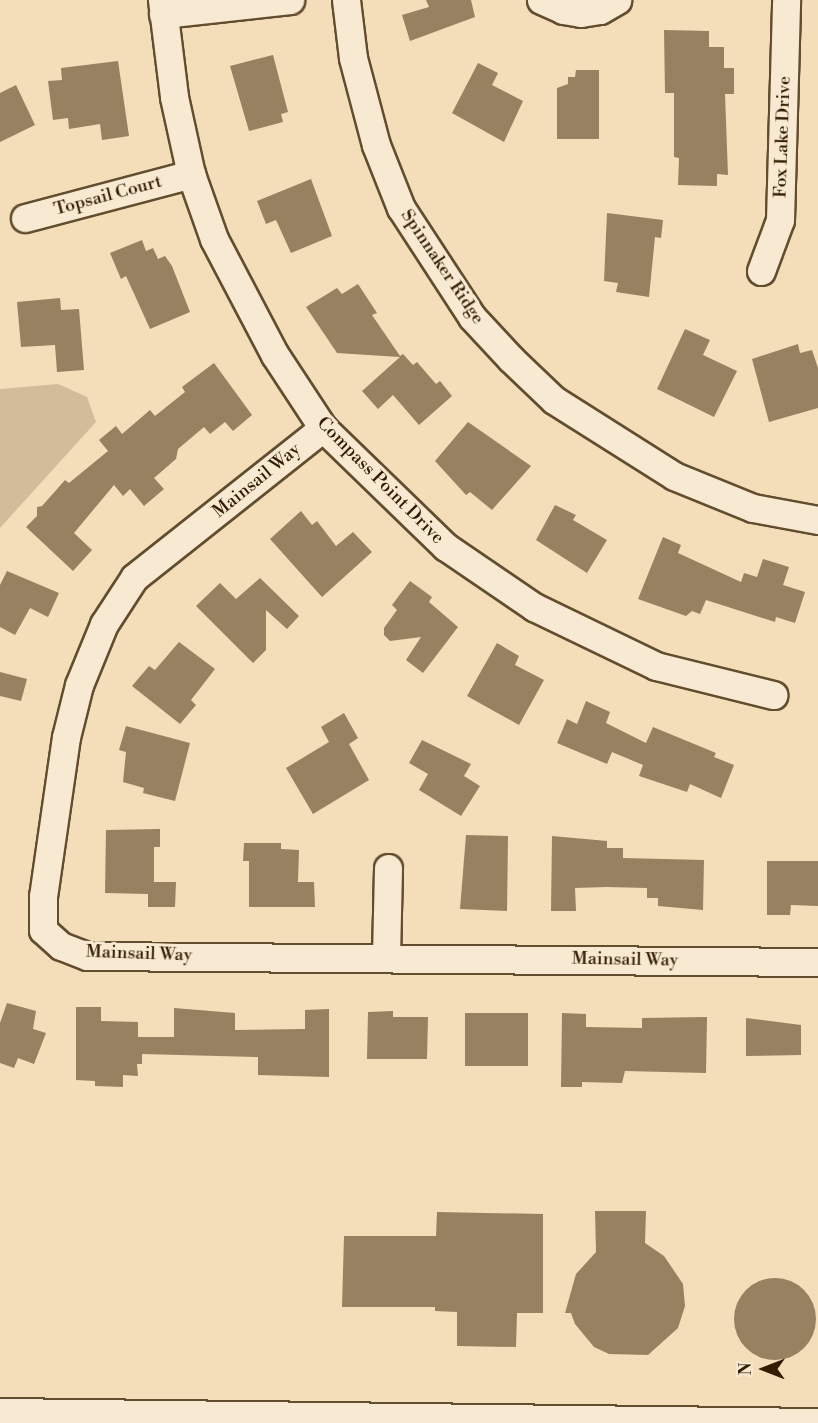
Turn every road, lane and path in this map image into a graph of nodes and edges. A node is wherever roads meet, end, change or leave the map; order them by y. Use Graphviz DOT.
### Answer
graph roads {
  1 [pos="290,0"];
  2 [pos="346,0"];
  3 [pos="541,0"];
  4 [pos="617,0"];
  5 [pos="786,0"];
  6 [pos="163,7"];
  7 [pos="191,174"];
  8 [pos="25,218"];
  9 [pos="761,271"];
  10 [pos="323,428"];
  11 [pos="818,520"];
  12 [pos="773,695"];
  13 [pos="388,868"];
  14 [pos="386,957"];
  15 [pos="818,962"];
  16 [pos="0,1413"];
  17 [pos="26,1418"];
  18 [pos="818,1422"];
  1 -- 6 [label="street, Compass Point Drive"];
  2 -- 11 [label="street, Spinnaker Ridge"];
  3 -- 4 [label="street"];
  5 -- 9 [label="street, Fox Lake Drive"];
  6 -- 7 [label="street, Compass Point Drive"];
  7 -- 8 [label="street, Topsail Court"];
  7 -- 10 [label="street, Compass Point Drive"];
  10 -- 12 [label="street, Compass Point Drive"];
  10 -- 14 [label="street, Mainsail Way"];
  13 -- 14 [label="street"];
  14 -- 15 [label="street, Mainsail Way"];
  16 -- 17 [label="street"];
  17 -- 18 [label="street"];
}
